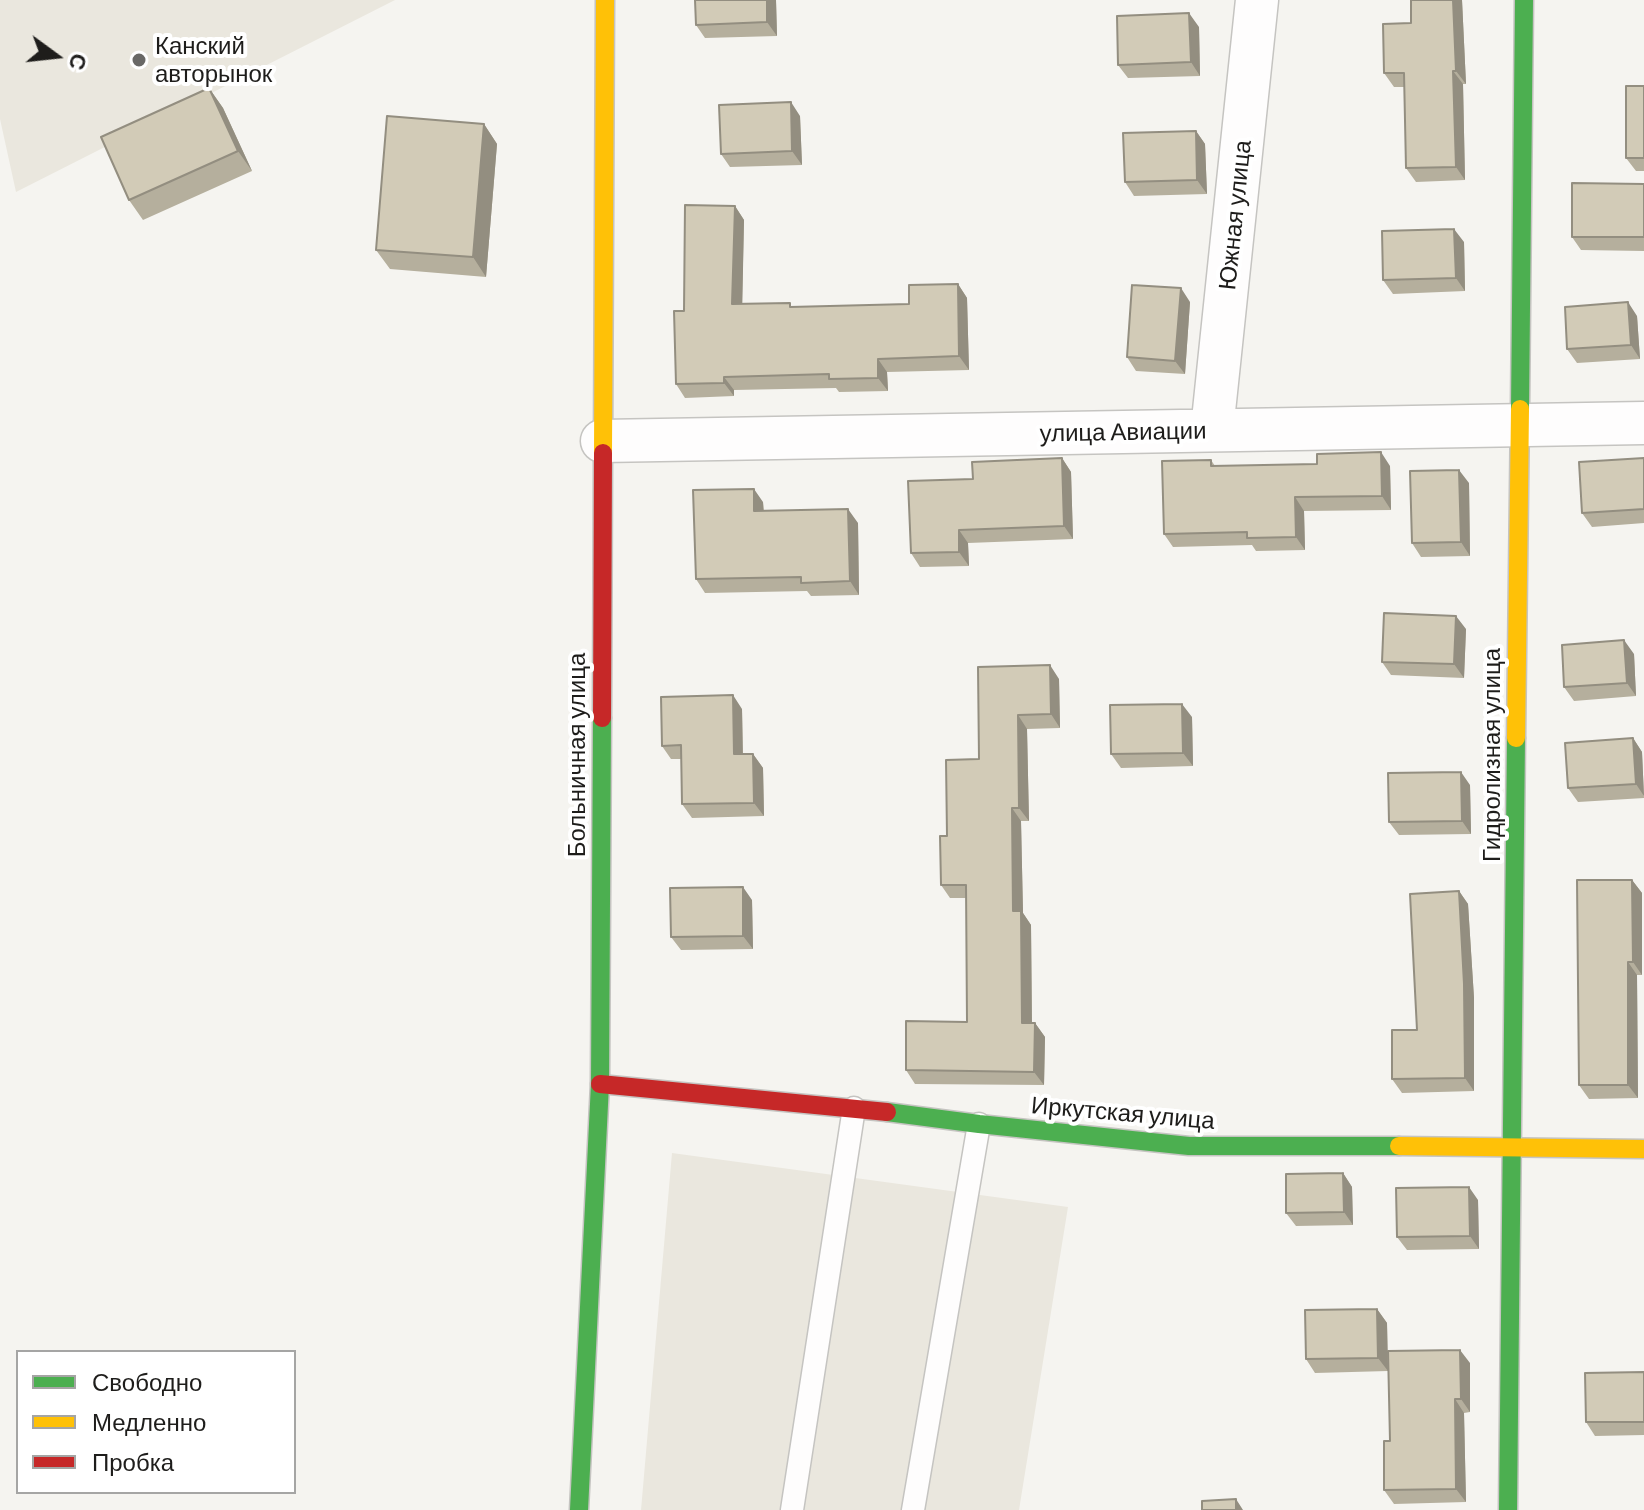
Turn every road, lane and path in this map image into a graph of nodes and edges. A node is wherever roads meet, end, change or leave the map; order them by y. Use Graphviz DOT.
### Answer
graph roads {
  1 [pos="605,0"];
  2 [pos="1257,0"];
  3 [pos="1524,0"];
  4 [pos="1644,423"];
  5 [pos="1519,424"];
  6 [pos="1212,430"];
  7 [pos="602,441"];
  8 [pos="600,1084"];
  9 [pos="854,1108"];
  10 [pos="979,1124"];
  11 [pos="1513,1146"];
  12 [pos="1644,1149"];
  13 [pos="579,1510"];
  14 [pos="792,1510"];
  15 [pos="913,1510"];
  16 [pos="1508,1510"];
  1 -- 7 [label="street, Больничная улица"];
  2 -- 6 [label="street, Южная улица"];
  3 -- 5 [label="street, Гидролизная улица"];
  4 -- 5 [label="street, улица Авиации"];
  5 -- 6 [label="street, улица Авиации"];
  5 -- 11 [label="street, Гидролизная улица"];
  6 -- 7 [label="street, улица Авиации"];
  7 -- 8 [label="street, Больничная улица"];
  8 -- 9 [label="street, Иркутская улица"];
  8 -- 13 [label="street, Больничная улица"];
  9 -- 10 [label="street, Иркутская улица"];
  9 -- 14 [label="lane"];
  10 -- 11 [label="street, Иркутская улица"];
  10 -- 15 [label="lane"];
  11 -- 12 [label="street, Иркутская улица"];
  11 -- 16 [label="street, Гидролизная улица"];
}
